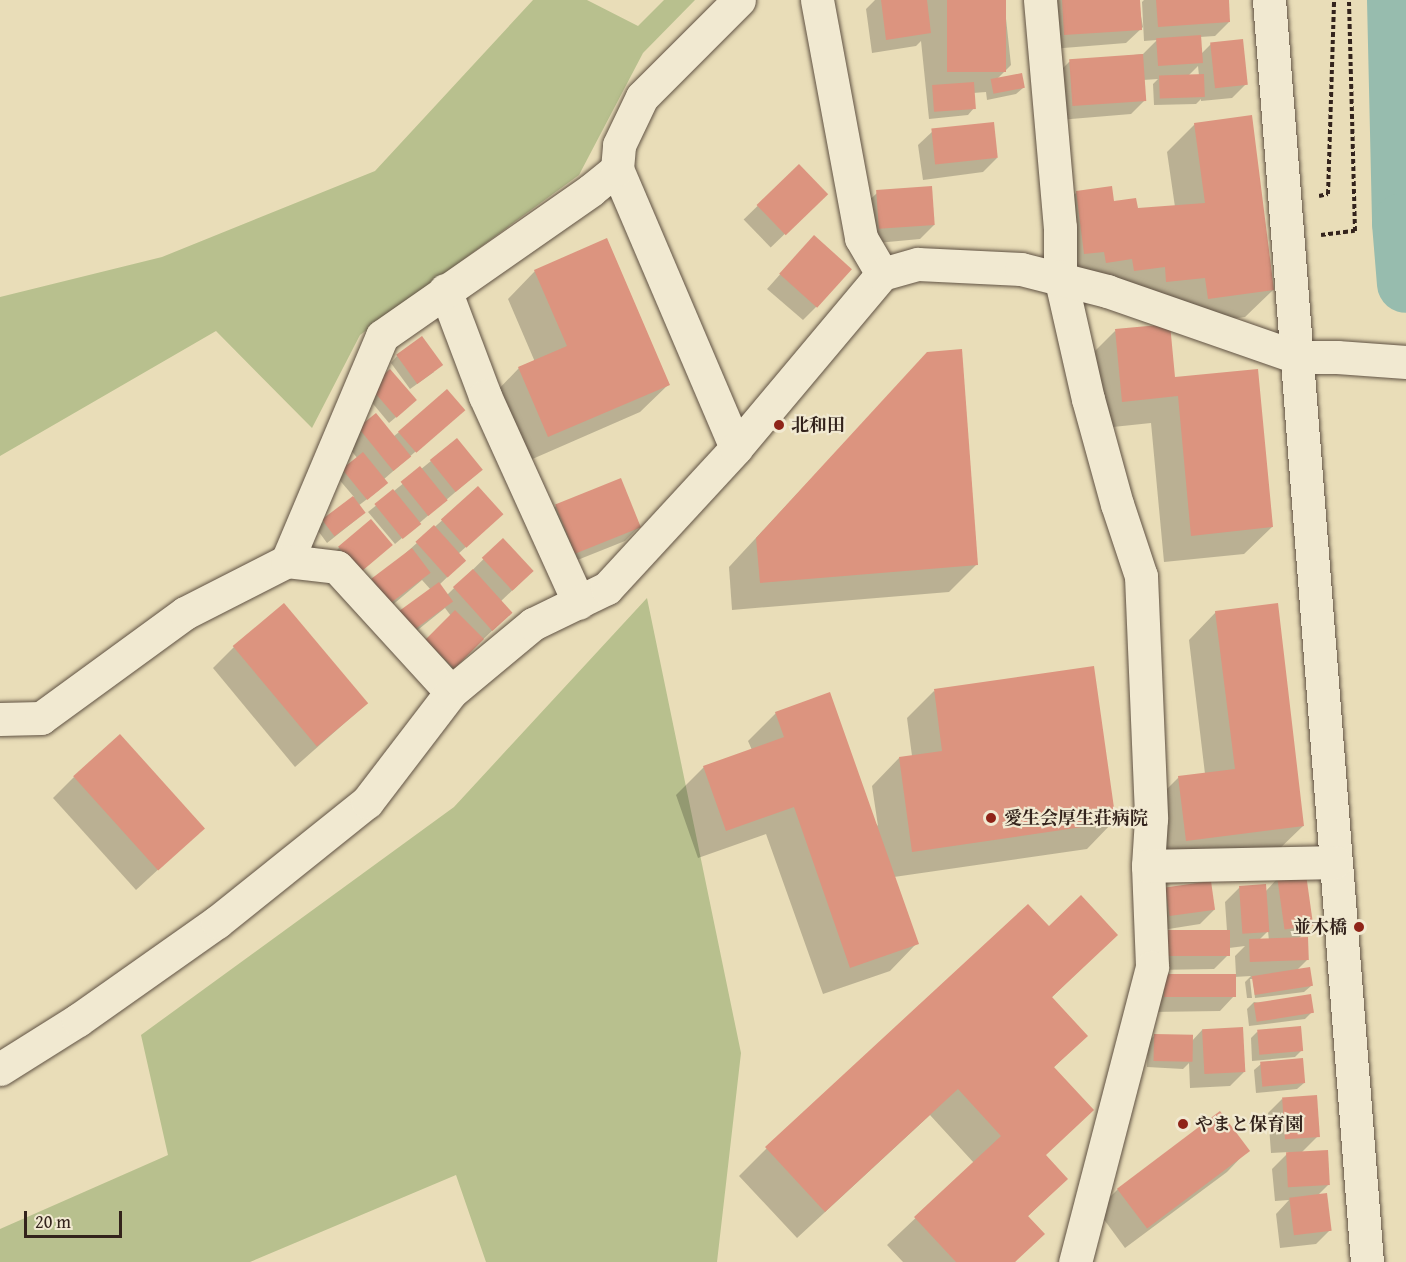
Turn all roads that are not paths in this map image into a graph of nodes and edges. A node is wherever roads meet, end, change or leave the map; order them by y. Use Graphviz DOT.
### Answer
graph roads {
  1 [pos="739,0"];
  2 [pos="817,0"];
  3 [pos="1040,0"];
  4 [pos="1269,0"];
  5 [pos="616,169"];
  6 [pos="882,274"];
  7 [pos="1060,276"];
  8 [pos="445,290"];
  9 [pos="1296,357"];
  10 [pos="1406,362"];
  11 [pos="736,448"];
  12 [pos="287,561"];
  13 [pos="579,603"];
  14 [pos="451,692"];
  15 [pos="0,719"];
  16 [pos="1335,862"];
  17 [pos="1148,866"];
  18 [pos="0,1069"];
  19 [pos="1075,1262"];
  20 [pos="1367,1262"];
  1 -- 5 [label="street"];
  2 -- 6 [label="street"];
  3 -- 7 [label="street"];
  4 -- 9 [label="street"];
  5 -- 8 [label="street"];
  5 -- 11 [label="street"];
  6 -- 7 [label="street"];
  6 -- 11 [label="street"];
  7 -- 9 [label="street"];
  7 -- 17 [label="street"];
  8 -- 12 [label="street"];
  8 -- 13 [label="street"];
  9 -- 10 [label="street"];
  9 -- 16 [label="street"];
  11 -- 13 [label="street"];
  12 -- 14 [label="street"];
  12 -- 15 [label="street"];
  13 -- 14 [label="street"];
  14 -- 18 [label="street"];
  16 -- 17 [label="street"];
  16 -- 20 [label="street"];
  17 -- 19 [label="street"];
}
